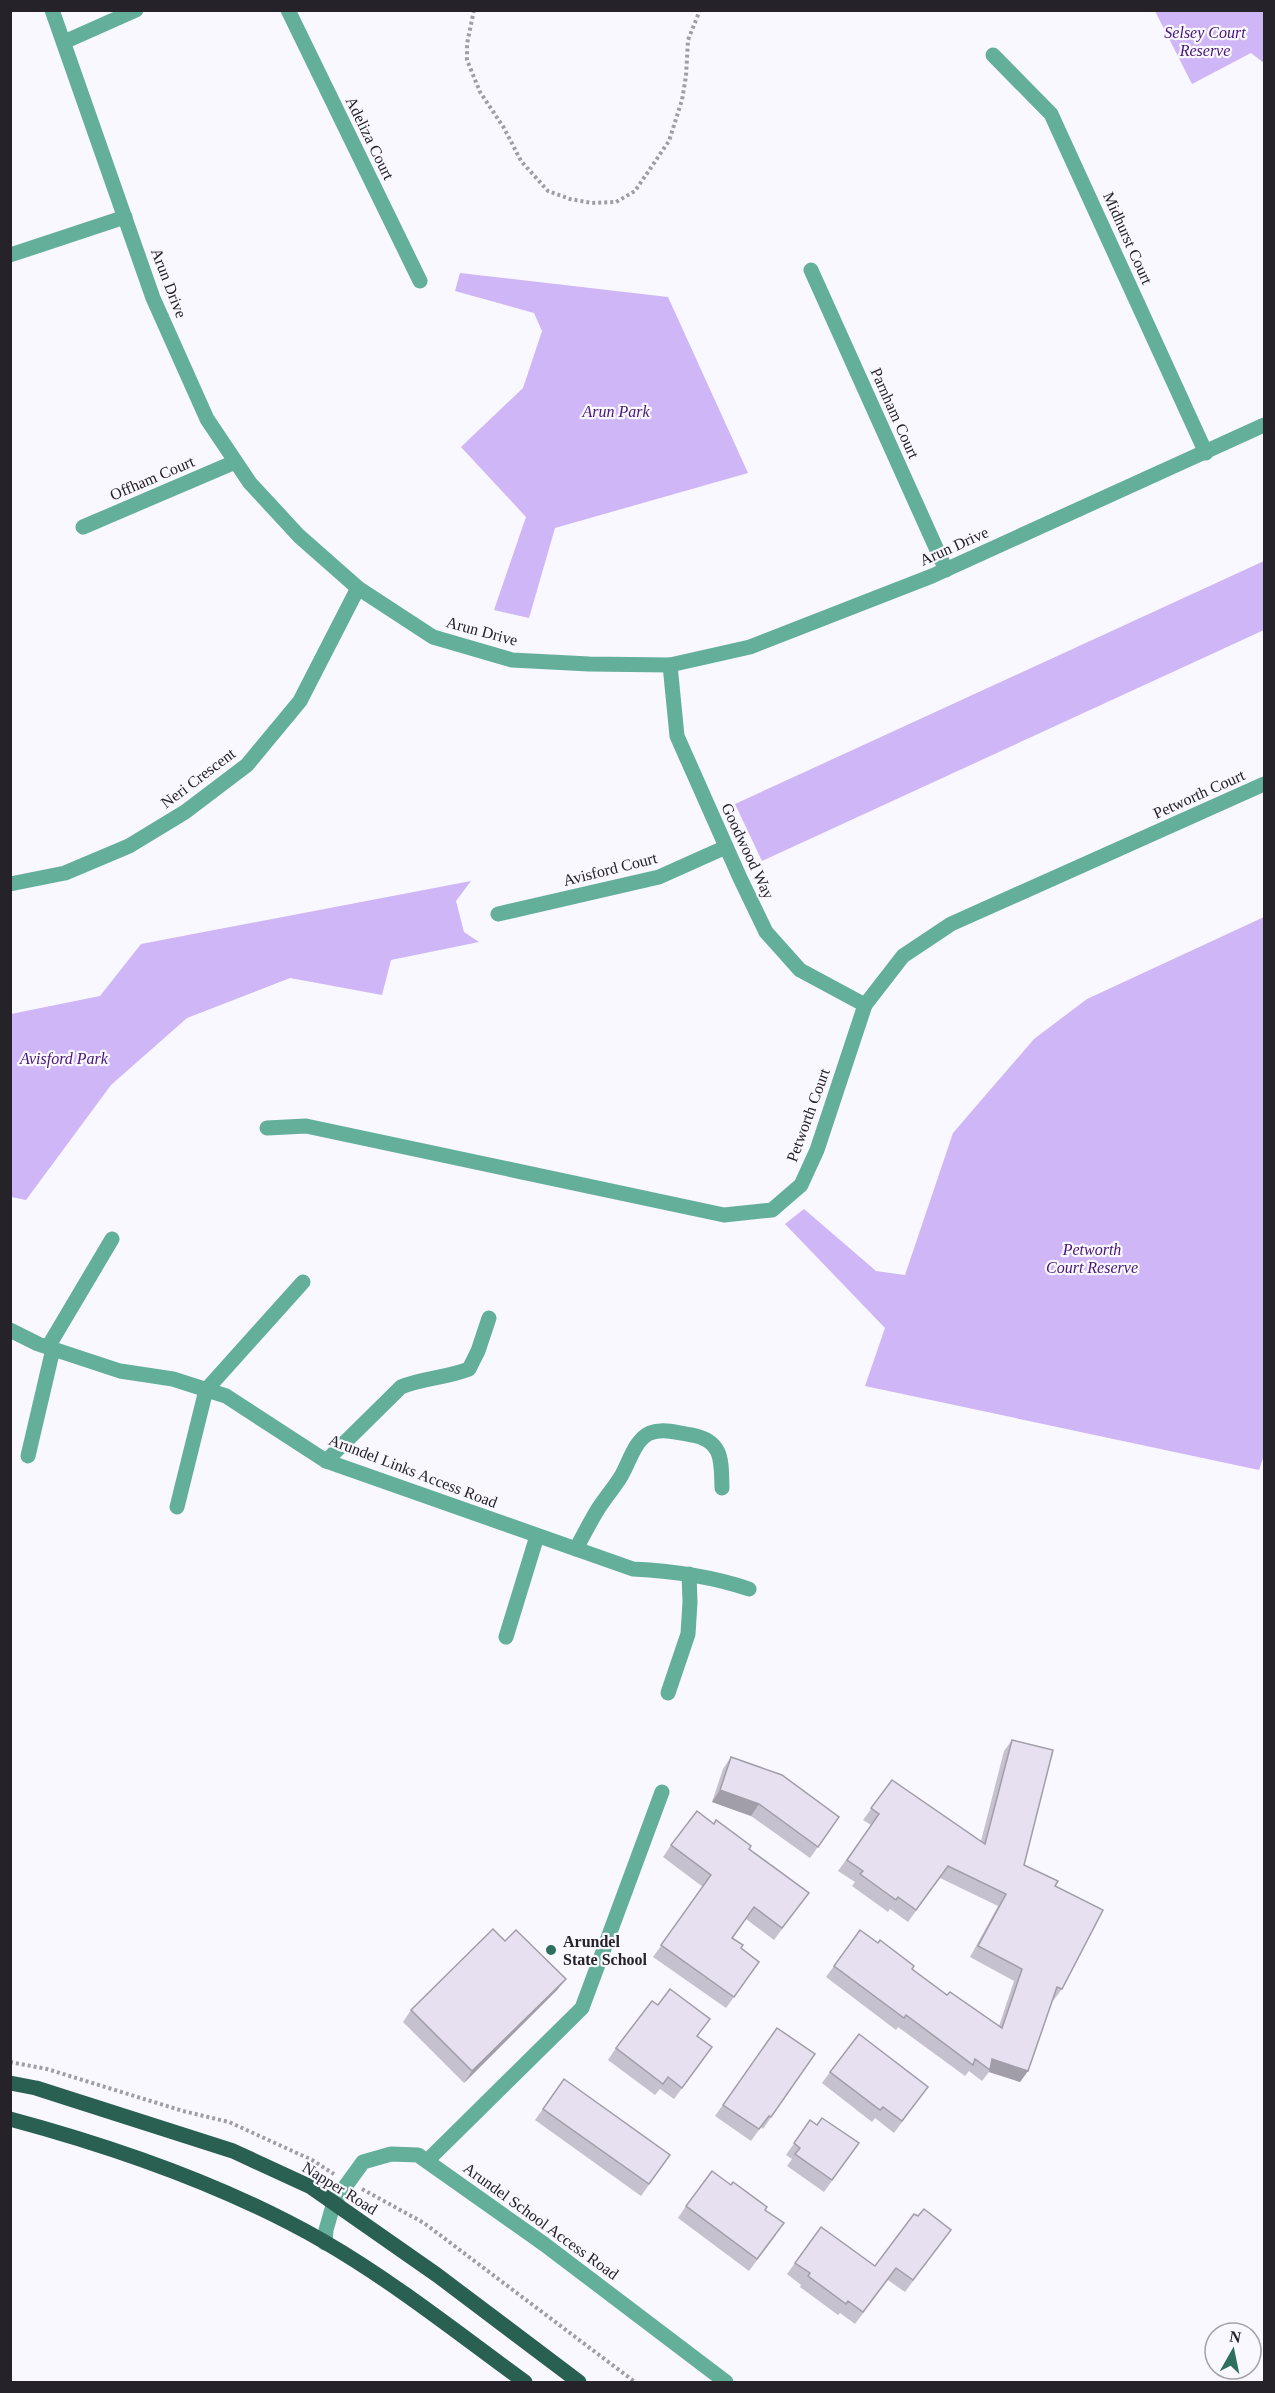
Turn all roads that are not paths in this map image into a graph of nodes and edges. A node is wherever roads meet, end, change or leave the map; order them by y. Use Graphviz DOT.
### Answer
graph roads {
  1 [pos="52,10"];
  2 [pos="136,10"];
  3 [pos="288,10"];
  4 [pos="63,42"];
  5 [pos="993,55"];
  6 [pos="125,217"];
  7 [pos="10,255"];
  8 [pos="811,270"];
  9 [pos="420,281"];
  10 [pos="1264,425"];
  11 [pos="1206,453"];
  12 [pos="235,462"];
  13 [pos="83,527"];
  14 [pos="946,570"];
  15 [pos="358,588"];
  16 [pos="670,664"];
  17 [pos="1264,784"];
  18 [pos="726,847"];
  19 [pos="10,885"];
  20 [pos="498,914"];
  21 [pos="865,1005"];
  22 [pos="267,1128"];
  23 [pos="112,1239"];
  24 [pos="303,1282"];
  25 [pos="489,1318"];
  26 [pos="10,1330"];
  27 [pos="51,1348"];
  28 [pos="206,1390"];
  29 [pos="28,1456"];
  30 [pos="326,1461"];
  31 [pos="722,1488"];
  32 [pos="177,1507"];
  33 [pos="537,1536"];
  34 [pos="576,1549"];
  35 [pos="689,1574"];
  36 [pos="749,1589"];
  37 [pos="506,1637"];
  38 [pos="668,1693"];
  39 [pos="662,1792"];
  40 [pos="10,2082"];
  41 [pos="10,2119"];
  42 [pos="428,2161"];
  43 [pos="334,2202"];
  44 [pos="326,2243"];
  45 [pos="525,2382"];
  46 [pos="579,2382"];
  47 [pos="726,2382"];
  1 -- 4 [label="street, Arun Drive"];
  2 -- 4 [label="street"];
  3 -- 9 [label="street, Adeliza Court"];
  4 -- 6 [label="street, Arun Drive"];
  5 -- 11 [label="street, Midhurst Court"];
  6 -- 7 [label="street"];
  6 -- 12 [label="street, Arun Drive"];
  8 -- 14 [label="street, Parnham Court"];
  10 -- 11 [label="street, Arun Drive"];
  11 -- 14 [label="street, Arun Drive"];
  12 -- 13 [label="street, Offham Court"];
  12 -- 15 [label="street, Arun Drive"];
  14 -- 16 [label="street, Arun Drive"];
  15 -- 16 [label="street, Arun Drive"];
  15 -- 19 [label="street, Neri Crescent"];
  16 -- 18 [label="street, Goodwood Way"];
  17 -- 21 [label="street, Petworth Court"];
  18 -- 20 [label="street, Avisford Court"];
  18 -- 21 [label="street, Goodwood Way"];
  21 -- 22 [label="street, Petworth Court"];
  23 -- 27 [label="street"];
  24 -- 28 [label="street"];
  25 -- 30 [label="street"];
  26 -- 27 [label="street, Arundel Links Access Road"];
  27 -- 28 [label="street, Arundel Links Access Road"];
  27 -- 29 [label="street"];
  28 -- 30 [label="street, Arundel Links Access Road"];
  28 -- 32 [label="street"];
  30 -- 33 [label="street, Arundel Links Access Road"];
  31 -- 34 [label="street"];
  33 -- 34 [label="street, Arundel Links Access Road"];
  33 -- 37 [label="street"];
  34 -- 35 [label="street, Arundel Links Access Road"];
  35 -- 36 [label="street, Arundel Links Access Road"];
  35 -- 38 [label="street"];
  39 -- 42 [label="street"];
  40 -- 43 [label="main road, Napper Road"];
  41 -- 44 [label="main road"];
  42 -- 43 [label="street, Arundel School Access Road"];
  42 -- 47 [label="street, Arundel School Access Road"];
  43 -- 44 [label="street"];
  43 -- 46 [label="main road, Napper Road"];
  44 -- 45 [label="main road"];
}
